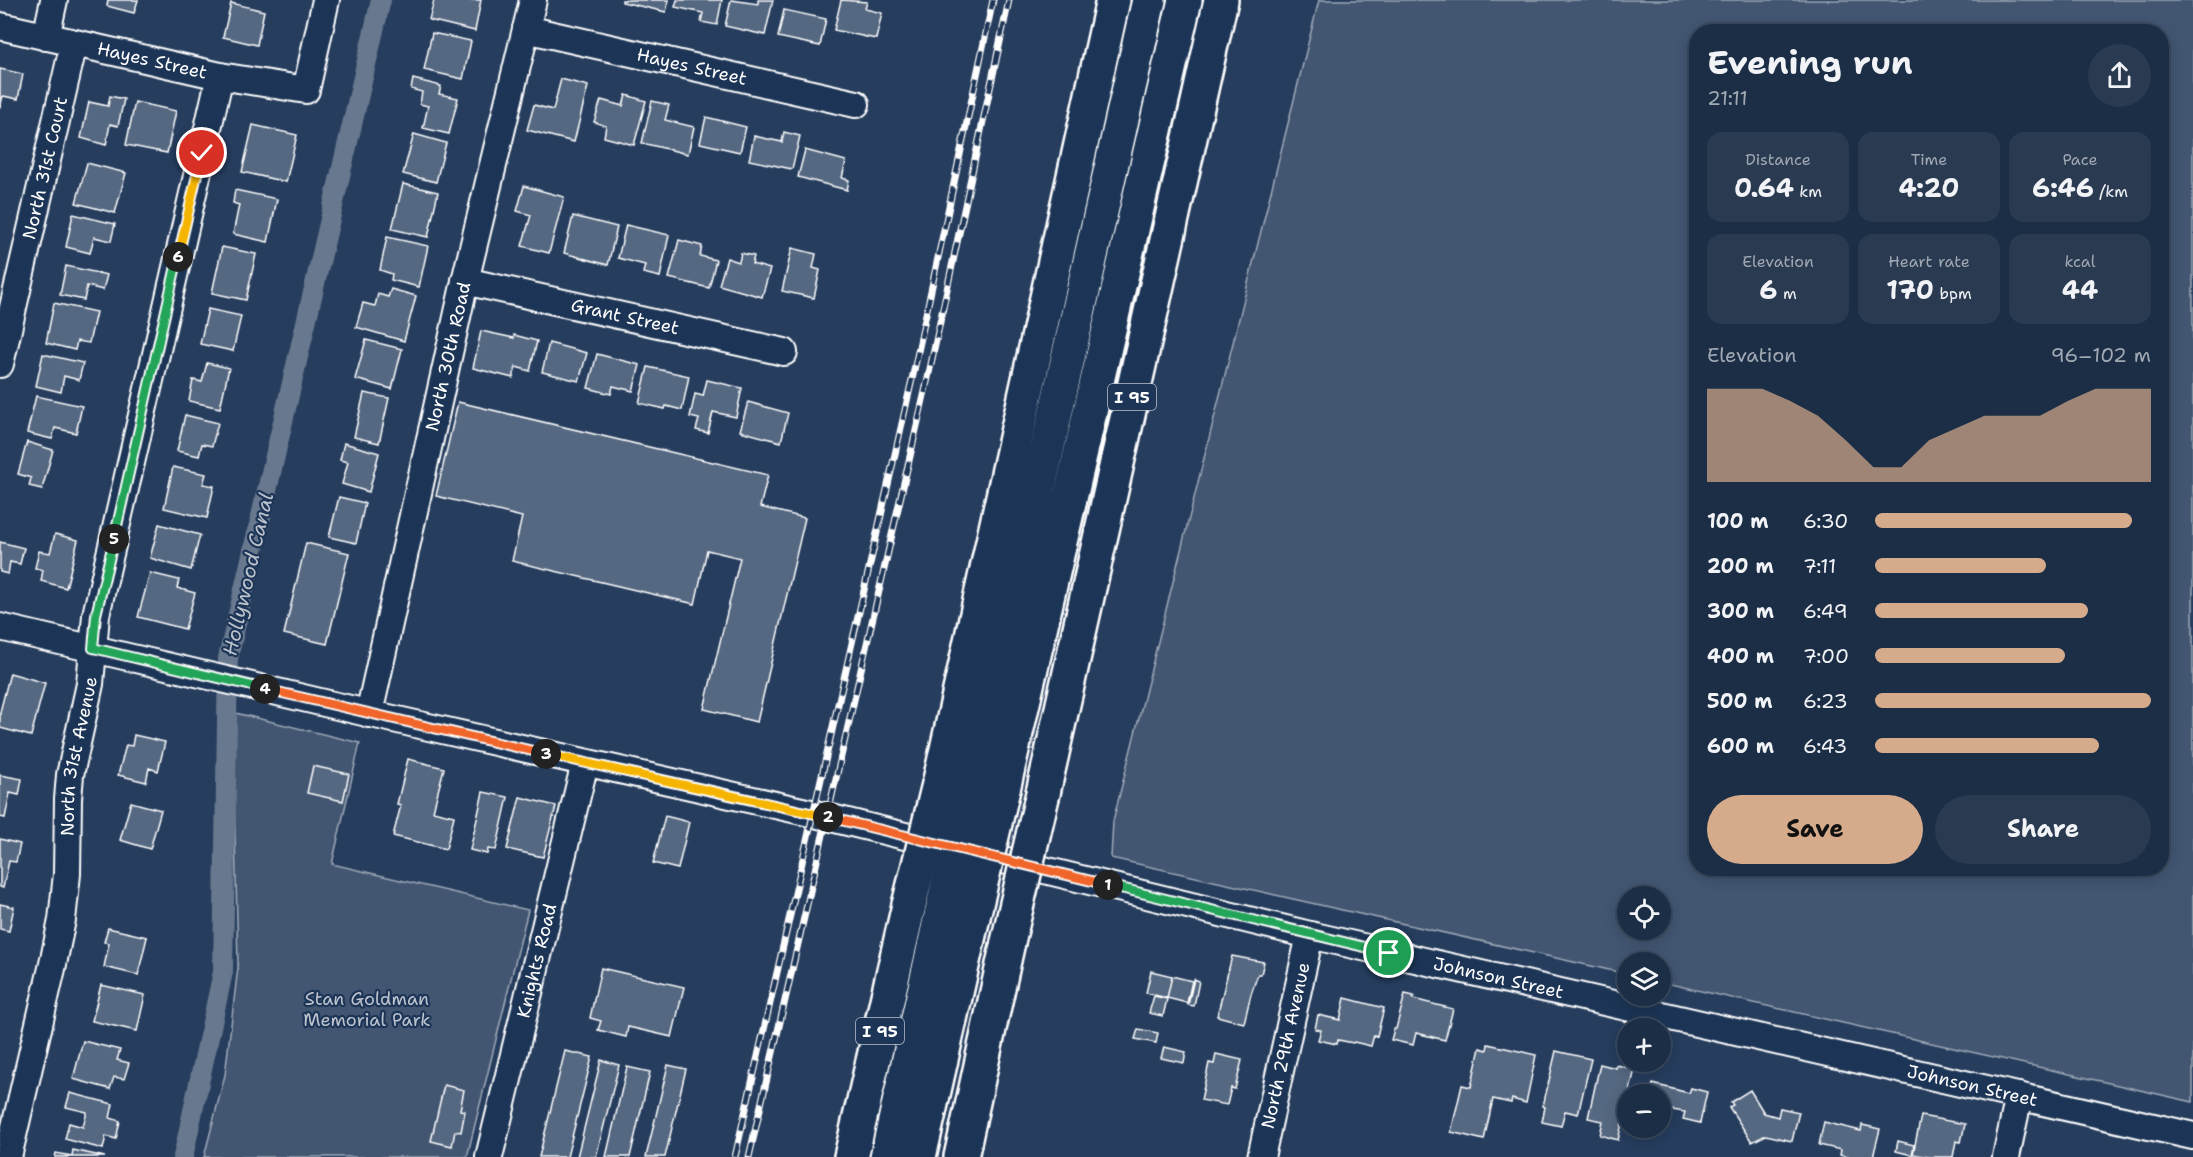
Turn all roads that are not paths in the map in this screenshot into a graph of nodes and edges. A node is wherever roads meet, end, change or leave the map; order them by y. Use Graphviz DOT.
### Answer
graph roads {
  1 [pos="54,0"];
  2 [pos="326,0"];
  3 [pos="533,0"];
  4 [pos="1113,0"];
  5 [pos="1149,0"];
  6 [pos="1185,0"];
  7 [pos="1221,0"];
  8 [pos="0,26"];
  9 [pos="526,29"];
  10 [pos="46,37"];
  11 [pos="75,43"];
  12 [pos="220,76"];
  13 [pos="856,104"];
  14 [pos="465,280"];
  15 [pos="784,352"];
  16 [pos="0,364"];
  17 [pos="0,627"];
  18 [pos="93,648"];
  19 [pos="369,714"];
  20 [pos="585,763"];
  21 [pos="988,785"];
  22 [pos="958,914"];
  23 [pos="1310,935"];
  24 [pos="2019,1096"];
  25 [pos="2193,1136"];
  26 [pos="8,1157"];
  27 [pos="489,1157"];
  28 [pos="851,1157"];
  29 [pos="888,1157"];
  30 [pos="919,1157"];
  31 [pos="961,1157"];
  32 [pos="1261,1157"];
  33 [pos="2006,1157"];
  1 -- 10 [label="street"];
  2 -- 12 [label="street, Hayes Street"];
  3 -- 9 [label="street, North 30th Road"];
  4 -- 28 [label="highway, I 95, bridge"];
  5 -- 21 [label="highway"];
  6 -- 21 [label="highway"];
  7 -- 31 [label="highway, I 95, bridge"];
  8 -- 10 [label="street, Hayes Street"];
  9 -- 13 [label="street, Hayes Street"];
  9 -- 14 [label="street, North 30th Road"];
  10 -- 11 [label="street, Hayes Street"];
  11 -- 12 [label="street, Hayes Street"];
  11 -- 16 [label="street, North 31st Court"];
  12 -- 18 [label="street, North 31st Avenue"];
  14 -- 15 [label="street, Grant Street"];
  14 -- 19 [label="street, North 30th Road"];
  17 -- 18 [label="street, Johnson Street"];
  18 -- 19 [label="street, Johnson Street"];
  18 -- 26 [label="street, North 31st Avenue"];
  19 -- 20 [label="street, Johnson Street"];
  20 -- 23 [label="street, Johnson Street"];
  20 -- 27 [label="street, Knights Road"];
  21 -- 22 [label="highway, bridge"];
  22 -- 29 [label="highway"];
  22 -- 30 [label="highway"];
  23 -- 24 [label="street, Johnson Street"];
  23 -- 32 [label="street, North 29th Avenue"];
  24 -- 25 [label="street, Johnson Street"];
  24 -- 33 [label="street"];
}
